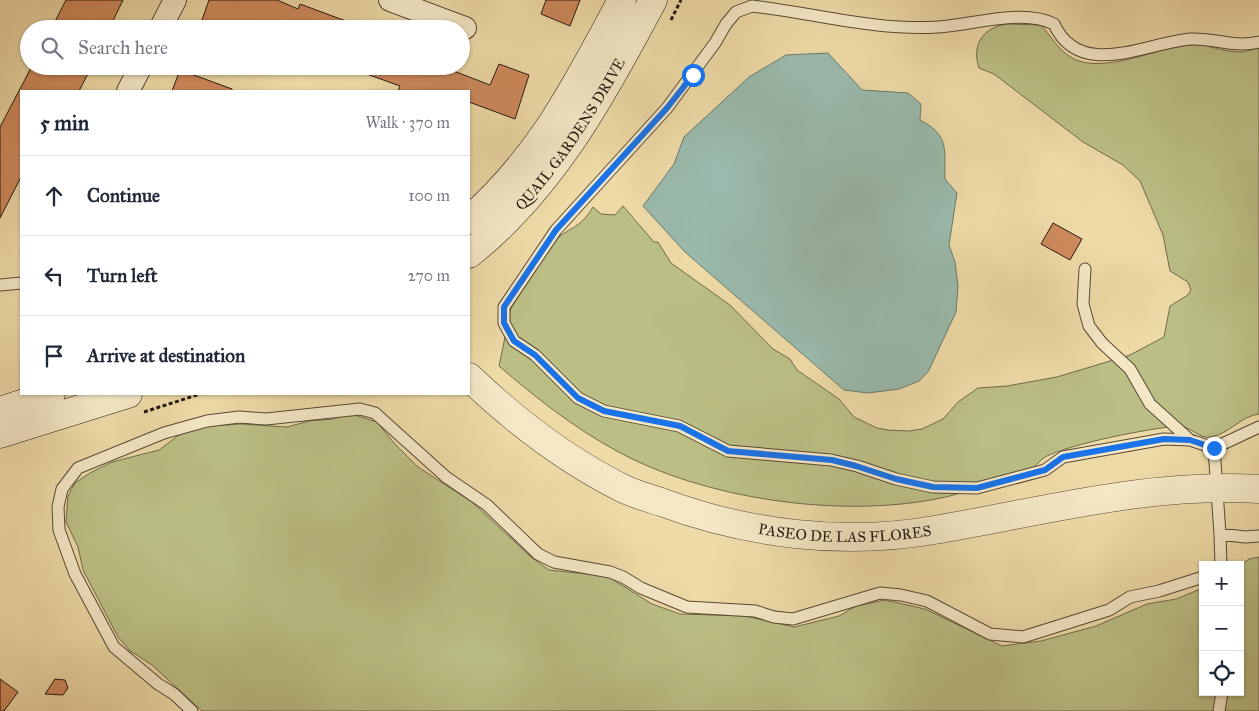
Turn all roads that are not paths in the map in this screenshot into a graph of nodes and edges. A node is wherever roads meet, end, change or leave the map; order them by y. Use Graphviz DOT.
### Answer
graph roads {
  1 [pos="175,0"];
  2 [pos="390,0"];
  3 [pos="622,0"];
  4 [pos="653,0"];
  5 [pos="165,20"];
  6 [pos="444,20"];
  7 [pos="1259,42"];
  8 [pos="136,75"];
  9 [pos="129,90"];
  10 [pos="470,219"];
  11 [pos="470,253"];
  12 [pos="1085,269"];
  13 [pos="20,283"];
  14 [pos="0,285"];
  15 [pos="470,378"];
  16 [pos="48,395"];
  17 [pos="121,395"];
  18 [pos="91,399"];
  19 [pos="0,411"];
  20 [pos="1259,427"];
  21 [pos="0,434"];
  22 [pos="1190,440"];
  23 [pos="1214,448"];
  24 [pos="1217,487"];
  25 [pos="1259,489"];
  26 [pos="1220,534"];
  27 [pos="1259,536"];
  28 [pos="1221,561"];
  29 [pos="1199,578"];
  30 [pos="1221,696"];
  31 [pos="192,711"];
  32 [pos="1218,711"];
  1 -- 5 [label="street"];
  2 -- 6 [label="street"];
  3 -- 10 [label="street, QUAIL GARDENS DRIVE"];
  4 -- 11 [label="street, QUAIL GARDENS DRIVE"];
  7 -- 22 [label="lane"];
  8 -- 9 [label="street"];
  12 -- 22 [label="lane"];
  13 -- 14 [label="lane"];
  15 -- 24 [label="street, PASEO DE LAS FLORES"];
  16 -- 19 [label="street"];
  17 -- 18 [label="street"];
  18 -- 21 [label="street"];
  20 -- 23 [label="lane"];
  22 -- 23 [label="lane"];
  23 -- 24 [label="lane"];
  24 -- 25 [label="street, PASEO DE LAS FLORES"];
  24 -- 26 [label="lane"];
  26 -- 27 [label="lane"];
  26 -- 28 [label="lane"];
  29 -- 31 [label="lane"];
  30 -- 32 [label="lane"];
}
